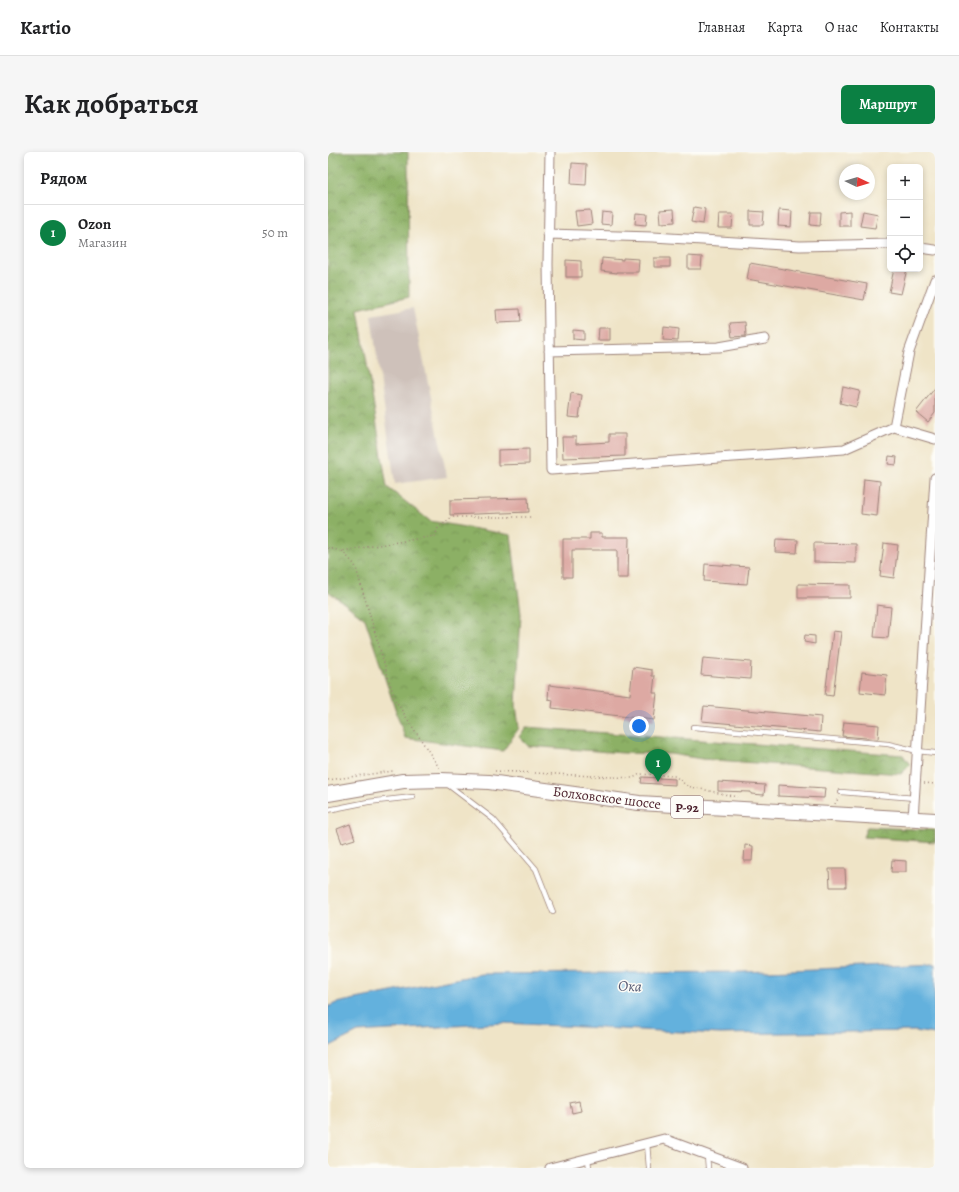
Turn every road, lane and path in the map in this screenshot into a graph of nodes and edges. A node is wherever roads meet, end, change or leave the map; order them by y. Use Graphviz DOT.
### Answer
graph roads {
  1 [pos="550,152"];
  2 [pos="548,234"];
  3 [pos="887,244"];
  4 [pos="923,248"];
  5 [pos="935,250"];
  6 [pos="935,280"];
  7 [pos="765,340"];
  8 [pos="549,351"];
  9 [pos="894,427"];
  10 [pos="935,439"];
  11 [pos="935,478"];
  12 [pos="532,517"];
  13 [pos="328,548"];
  14 [pos="342,552"];
  15 [pos="693,727"];
  16 [pos="918,751"];
  17 [pos="935,753"];
  18 [pos="440,774"];
  19 [pos="916,782"];
  20 [pos="935,784"];
  21 [pos="688,786"];
  22 [pos="364,787"];
  23 [pos="841,792"];
  24 [pos="328,794"];
  25 [pos="413,797"];
  26 [pos="741,798"];
  27 [pos="915,798"];
  28 [pos="368,802"];
  29 [pos="835,806"];
  30 [pos="328,810"];
  31 [pos="913,819"];
  32 [pos="935,820"];
  33 [pos="553,912"];
  34 [pos="647,1143"];
  35 [pos="707,1155"];
  36 [pos="588,1158"];
  37 [pos="550,1168"];
  38 [pos="589,1168"];
  39 [pos="649,1168"];
  40 [pos="708,1168"];
  41 [pos="742,1168"];
  1 -- 2 [label="street"];
  2 -- 3 [label="street"];
  2 -- 8 [label="street"];
  4 -- 5 [label="street"];
  6 -- 9 [label="street"];
  7 -- 8 [label="street"];
  8 -- 9 [label="street"];
  9 -- 10 [label="street"];
  11 -- 16 [label="street"];
  12 -- 14 [label="path"];
  13 -- 14 [label="path"];
  14 -- 18 [label="path"];
  15 -- 16 [label="lane"];
  16 -- 17 [label="lane"];
  16 -- 19 [label="street"];
  18 -- 22 [label="main road, Болховское шоссе / Р-92"];
  18 -- 31 [label="main road, Болховское шоссе / Р-92"];
  18 -- 33 [label="lane"];
  19 -- 20 [label="path"];
  19 -- 27 [label="street"];
  21 -- 26 [label="path"];
  22 -- 24 [label="main road, Болховское шоссе / Р-92"];
  22 -- 28 [label="lane"];
  23 -- 27 [label="lane"];
  23 -- 29 [label="path"];
  25 -- 28 [label="lane"];
  27 -- 31 [label="street"];
  28 -- 30 [label="lane"];
  31 -- 32 [label="main road, Болховское шоссе / Р-92"];
  34 -- 35 [label="street"];
  34 -- 36 [label="street"];
  34 -- 39 [label="lane"];
  35 -- 40 [label="lane"];
  35 -- 41 [label="street"];
  36 -- 37 [label="street"];
  36 -- 38 [label="lane"];
}
